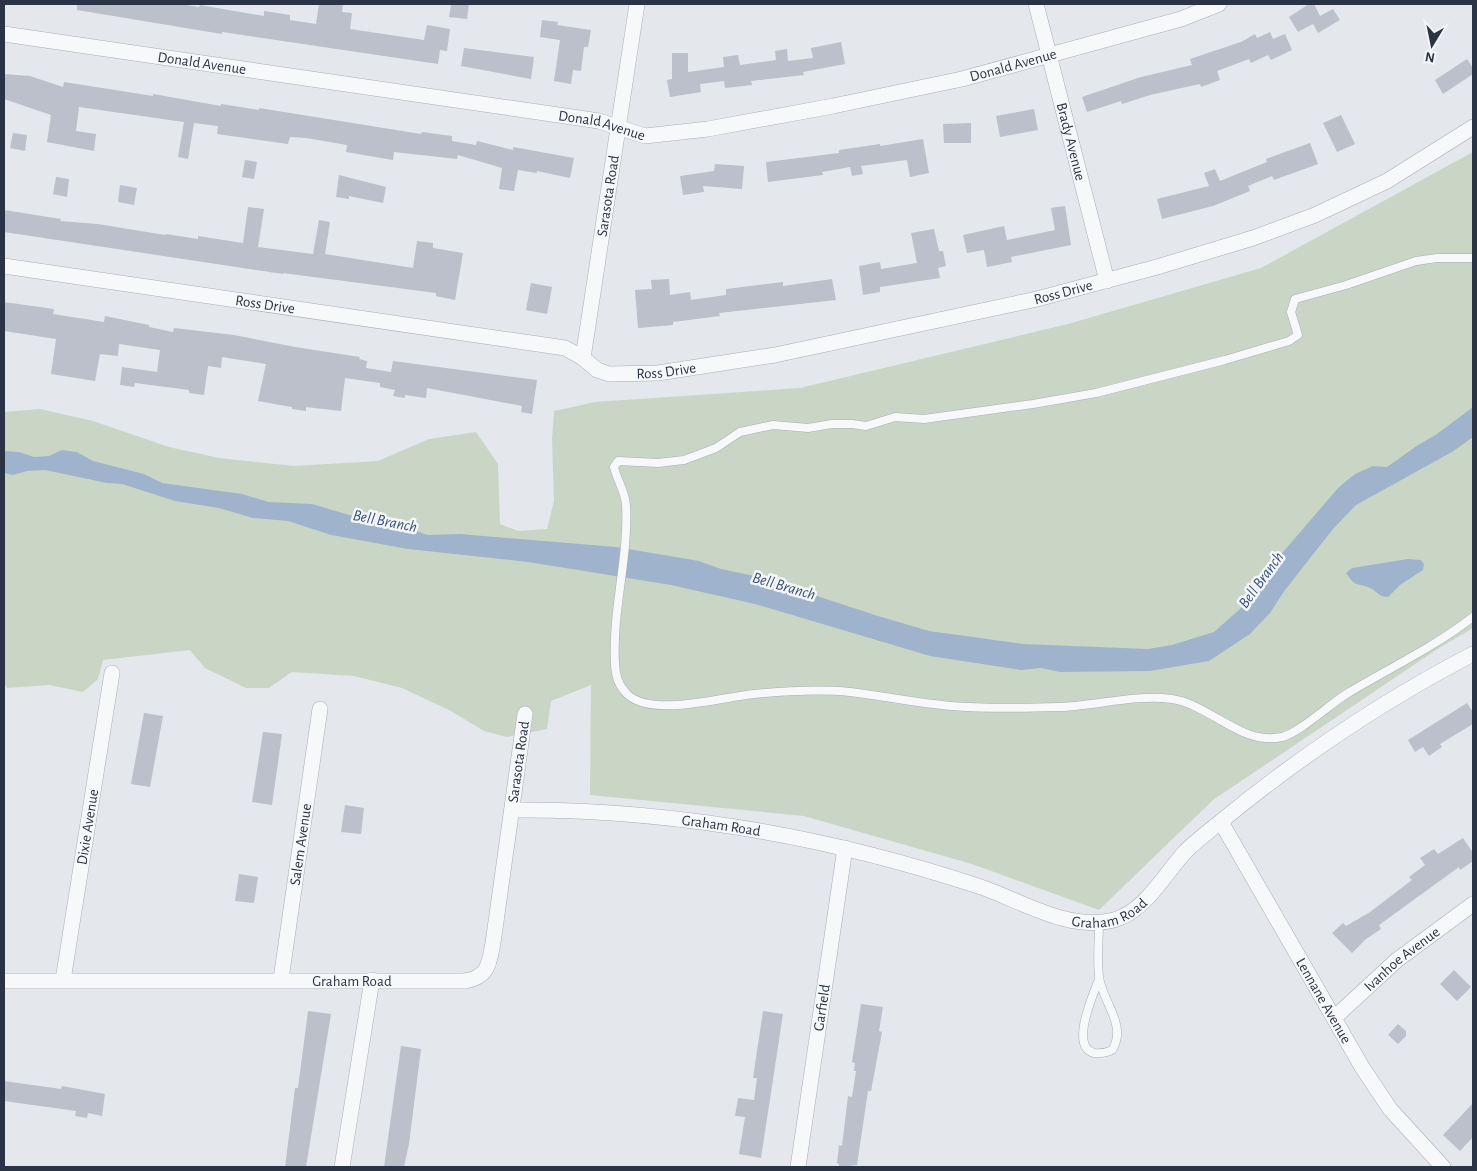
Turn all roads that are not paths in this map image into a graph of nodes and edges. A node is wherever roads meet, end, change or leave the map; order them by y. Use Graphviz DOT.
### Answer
graph roads {
  1 [pos="637,4"];
  2 [pos="1036,4"];
  3 [pos="1219,4"];
  4 [pos="4,34"];
  5 [pos="1049,56"];
  6 [pos="1473,127"];
  7 [pos="618,129"];
  8 [pos="1473,258"];
  9 [pos="4,266"];
  10 [pos="1107,282"];
  11 [pos="583,358"];
  12 [pos="1473,616"];
  13 [pos="1473,654"];
  14 [pos="112,673"];
  15 [pos="320,709"];
  16 [pos="525,714"];
  17 [pos="512,810"];
  18 [pos="1220,822"];
  19 [pos="845,848"];
  20 [pos="1473,904"];
  21 [pos="1099,922"];
  22 [pos="1099,978"];
  23 [pos="63,980"];
  24 [pos="281,980"];
  25 [pos="372,980"];
  26 [pos="4,981"];
  27 [pos="1334,1018"];
  28 [pos="342,1167"];
  29 [pos="798,1167"];
  30 [pos="1443,1167"];
  1 -- 7 [label="street, Sarasota Road"];
  2 -- 5 [label="street, Brady Avenue"];
  3 -- 5 [label="street, Donald Avenue"];
  4 -- 7 [label="street, Donald Avenue"];
  5 -- 7 [label="street, Donald Avenue"];
  5 -- 10 [label="street, Brady Avenue"];
  6 -- 10 [label="street, Ross Drive"];
  7 -- 11 [label="street, Sarasota Road"];
  8 -- 12 [label="lane"];
  9 -- 11 [label="street, Ross Drive"];
  10 -- 11 [label="street, Ross Drive"];
  13 -- 18 [label="street, Graham Road"];
  14 -- 23 [label="street, Dixie Avenue"];
  15 -- 24 [label="street, Salem Avenue"];
  16 -- 17 [label="street, Sarasota Road"];
  17 -- 19 [label="street, Graham Road"];
  17 -- 25 [label="street, Graham Road"];
  18 -- 21 [label="street, Graham Road"];
  18 -- 27 [label="street, Lennane Avenue"];
  19 -- 21 [label="street, Graham Road"];
  19 -- 29 [label="street, Garfield"];
  20 -- 27 [label="street, Ivanhoe Avenue"];
  21 -- 22 [label="lane"];
  22 -- 22 [label="lane"];
  23 -- 24 [label="street, Graham Road"];
  23 -- 26 [label="street, Graham Road"];
  24 -- 25 [label="street, Graham Road"];
  25 -- 28 [label="street"];
  27 -- 30 [label="street, Lennane Avenue"];
}
